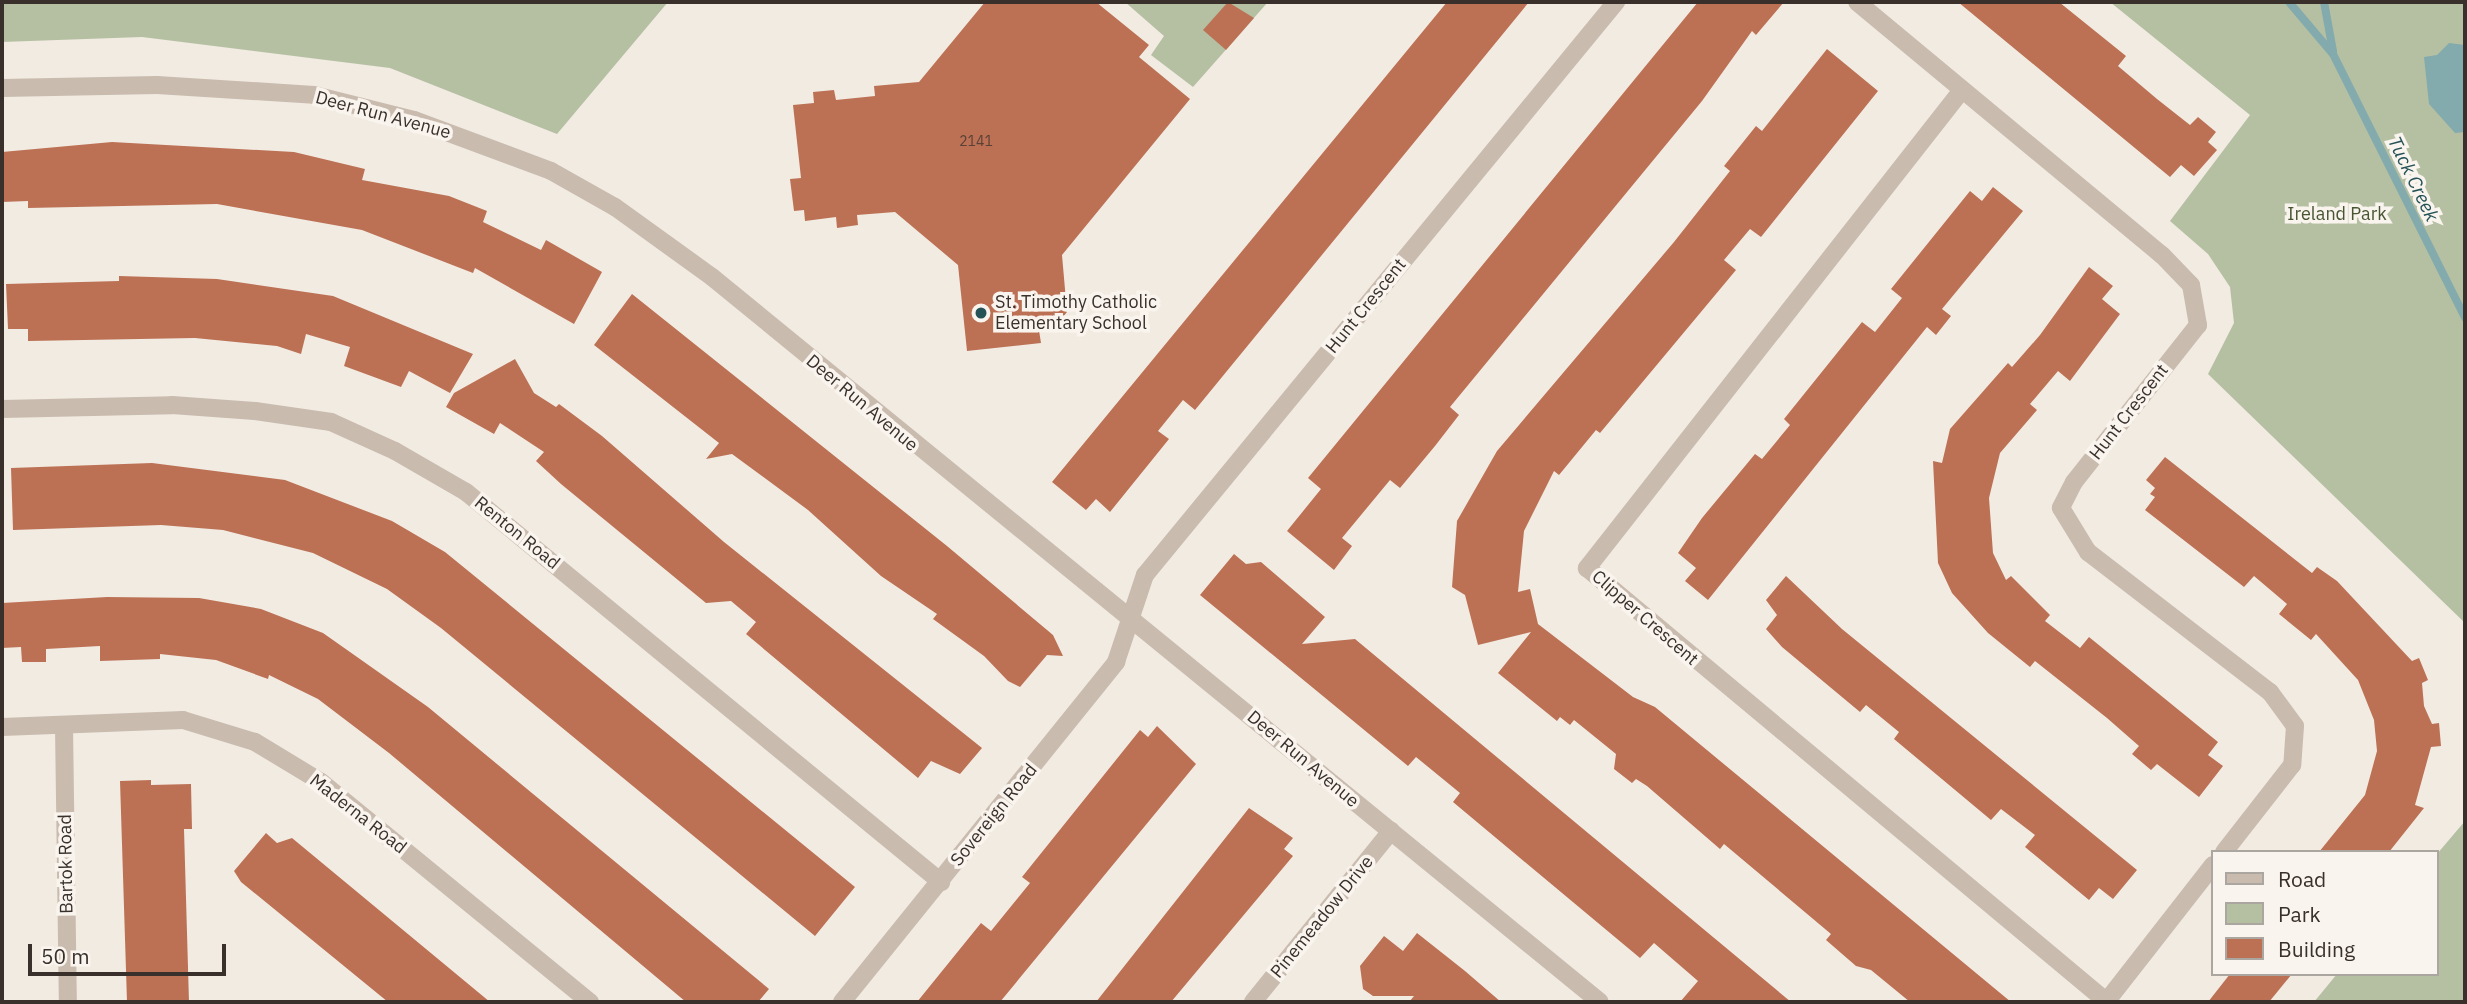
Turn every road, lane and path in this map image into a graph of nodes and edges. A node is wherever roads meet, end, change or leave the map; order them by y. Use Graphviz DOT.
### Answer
graph roads {
  1 [pos="1616,2"];
  2 [pos="1857,2"];
  3 [pos="2,88"];
  4 [pos="1962,90"];
  5 [pos="2,409"];
  6 [pos="1133,619"];
  7 [pos="64,726"];
  8 [pos="2,727"];
  9 [pos="1391,831"];
  10 [pos="2226,850"];
  11 [pos="2212,866"];
  12 [pos="941,882"];
  13 [pos="68,1002"];
  14 [pos="590,1002"];
  15 [pos="842,1002"];
  16 [pos="1253,1002"];
  17 [pos="1600,1002"];
  18 [pos="2106,1002"];
  1 -- 6 [label="street, Hunt Crescent"];
  2 -- 4 [label="street, Hunt Crescent"];
  3 -- 6 [label="street, Deer Run Avenue"];
  4 -- 10 [label="street, Hunt Crescent"];
  4 -- 18 [label="street, Clipper Crescent"];
  5 -- 12 [label="street, Renton Road"];
  6 -- 9 [label="street, Deer Run Avenue"];
  6 -- 12 [label="street, Sovereign Road"];
  7 -- 8 [label="street, Maderna Road"];
  7 -- 13 [label="street, Bartok Road"];
  7 -- 14 [label="street, Maderna Road"];
  9 -- 16 [label="street, Pinemeadow Drive"];
  9 -- 17 [label="street, Deer Run Avenue"];
  11 -- 18 [label="street"];
  12 -- 15 [label="street, Sovereign Road"];
}
